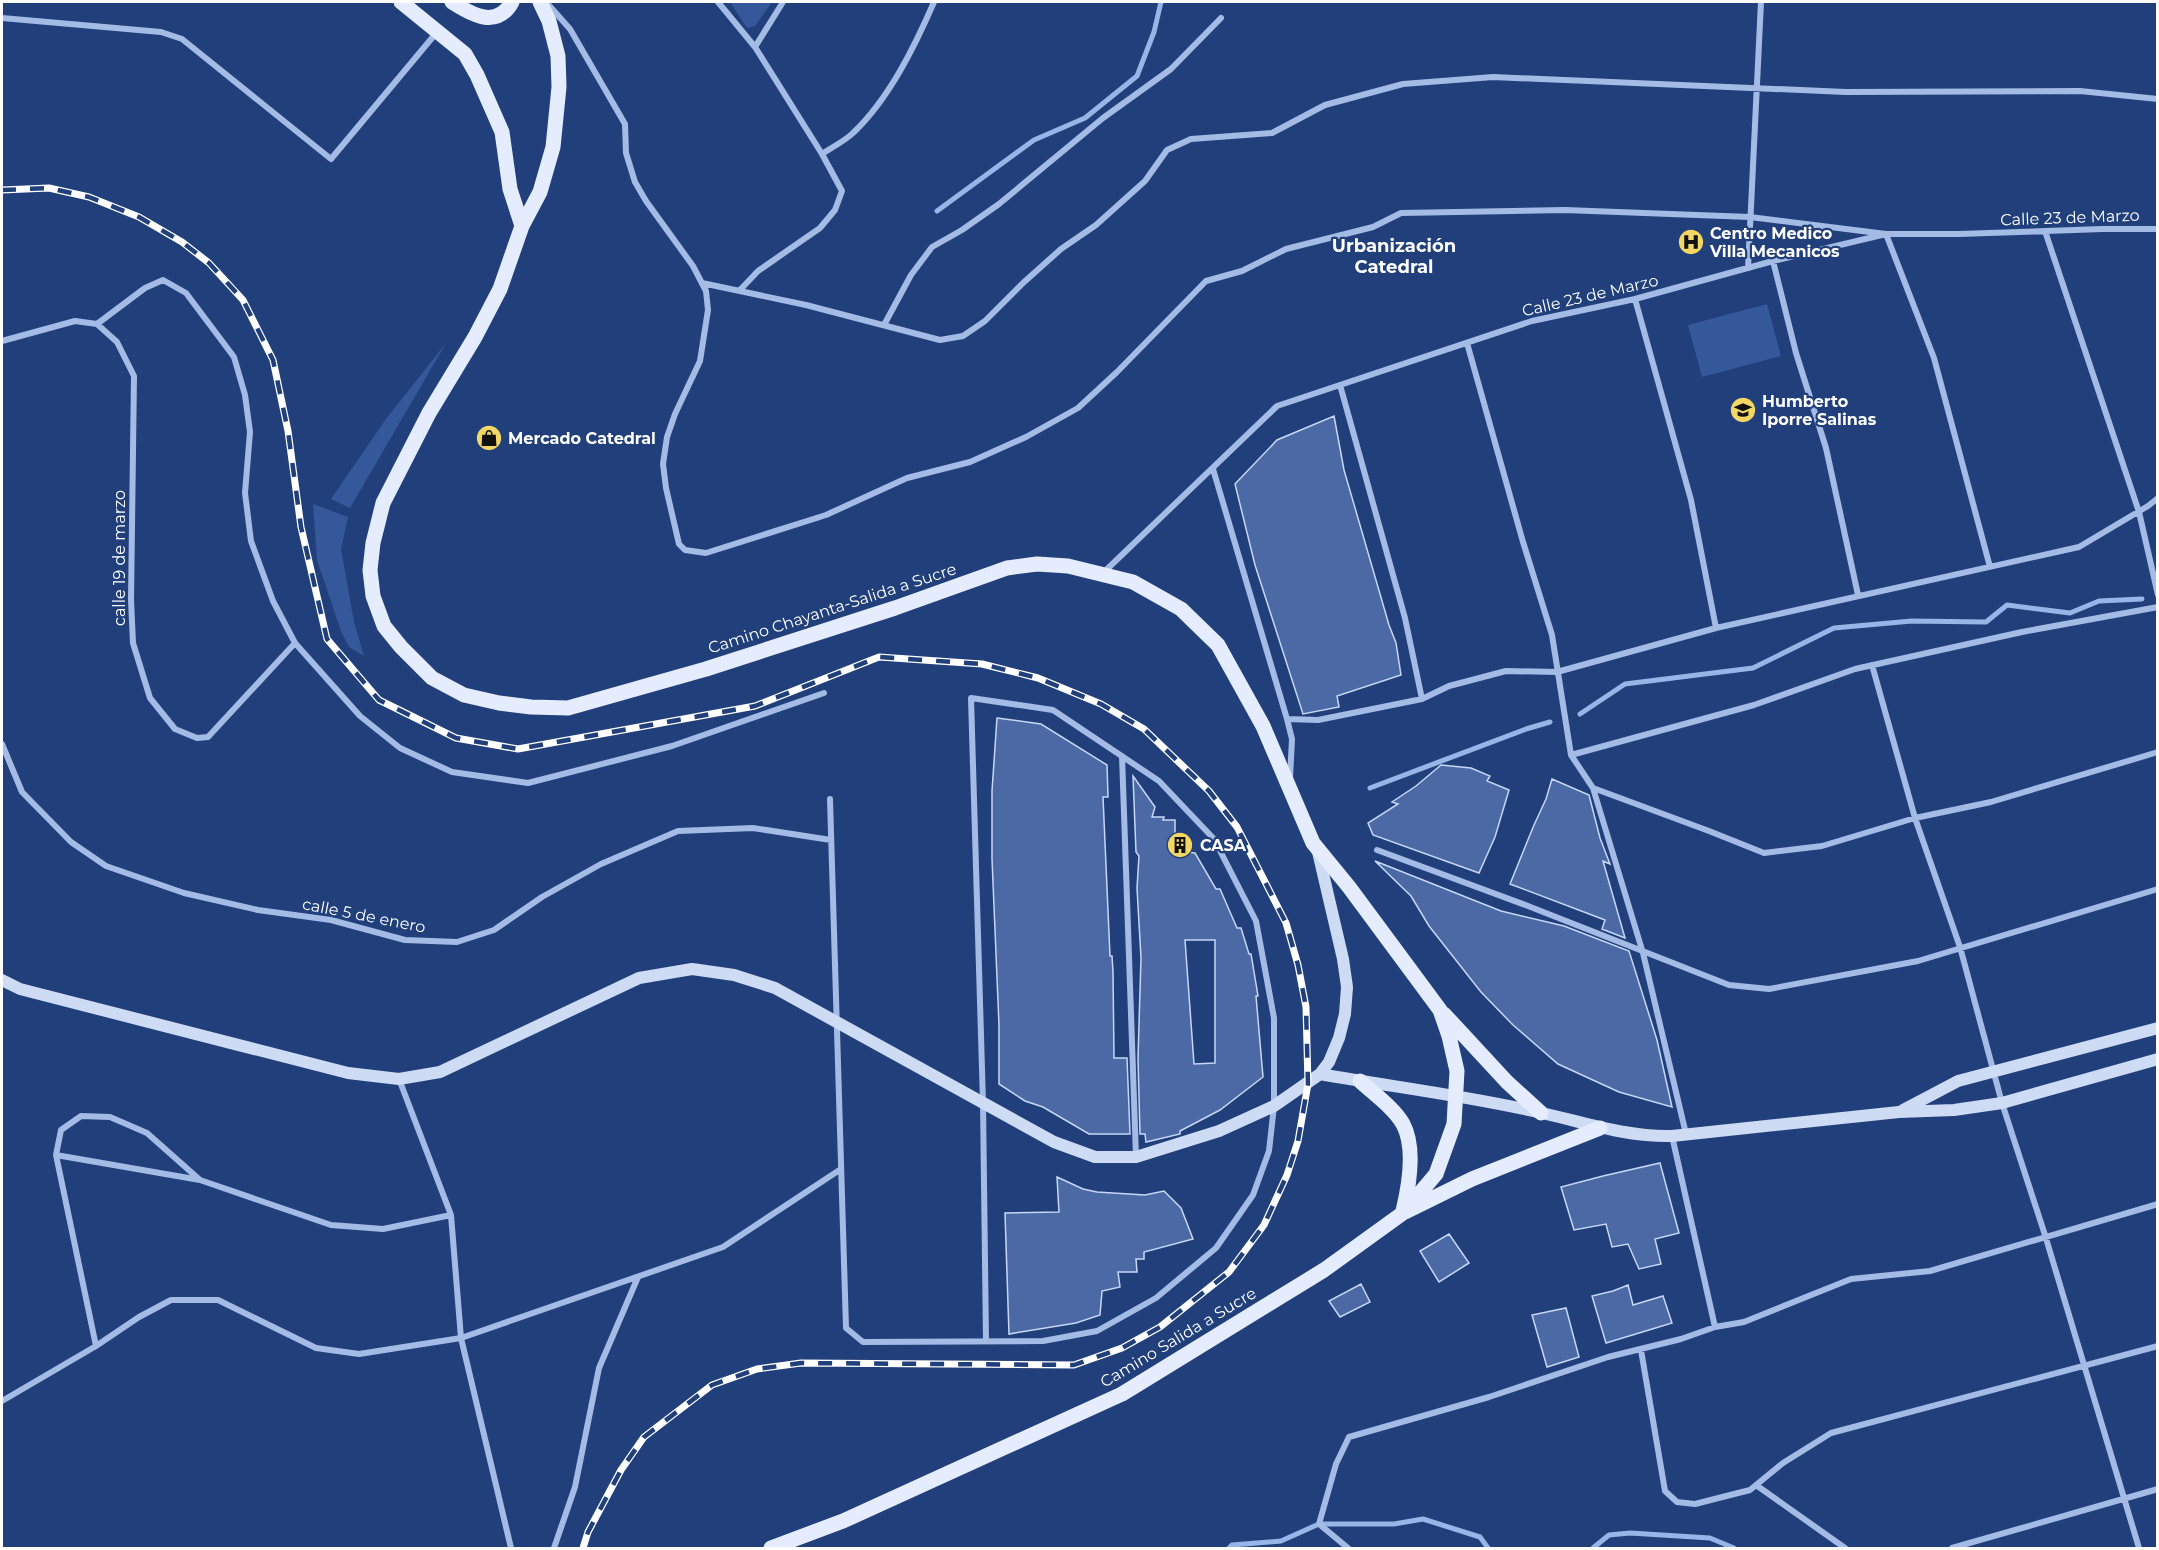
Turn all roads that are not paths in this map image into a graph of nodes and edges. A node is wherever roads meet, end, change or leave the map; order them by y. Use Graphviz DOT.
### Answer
graph roads {
  1 [pos="401,2"];
  2 [pos="452,2"];
  3 [pos="512,2"];
  4 [pos="540,2"];
  5 [pos="546,2"];
  6 [pos="718,2"];
  7 [pos="783,2"];
  8 [pos="934,2"];
  9 [pos="1761,2"];
  10 [pos="2,18"];
  11 [pos="1221,18"];
  12 [pos="437,32"];
  13 [pos="755,47"];
  14 [pos="1756,89"];
  15 [pos="2157,99"];
  16 [pos="822,154"];
  17 [pos="1750,217"];
  18 [pos="522,226"];
  19 [pos="2157,228"];
  20 [pos="2045,231"];
  21 [pos="1886,234"];
  22 [pos="1773,261"];
  23 [pos="1748,268"];
  24 [pos="702,283"];
  25 [pos="740,290"];
  26 [pos="1635,299"];
  27 [pos="97,324"];
  28 [pos="884,325"];
  29 [pos="2,341"];
  30 [pos="1467,343"];
  31 [pos="1340,386"];
  32 [pos="1213,470"];
  33 [pos="2157,498"];
  34 [pos="2139,512"];
  35 [pos="1990,567"];
  36 [pos="1102,574"];
  37 [pos="1858,595"];
  38 [pos="2157,595"];
  39 [pos="2157,607"];
  40 [pos="1716,628"];
  41 [pos="295,643"];
  42 [pos="1872,665"];
  43 [pos="1557,672"];
  44 [pos="824,693"];
  45 [pos="1422,699"];
  46 [pos="1287,718"];
  47 [pos="2,744"];
  48 [pos="2157,752"];
  49 [pos="1571,755"];
  50 [pos="1122,756"];
  51 [pos="1289,785"];
  52 [pos="1593,788"];
  53 [pos="830,799"];
  54 [pos="1915,818"];
  55 [pos="831,840"];
  56 [pos="1313,843"];
  57 [pos="1377,850"];
  58 [pos="2157,889"];
  59 [pos="1960,947"];
  60 [pos="1643,953"];
  61 [pos="2,980"];
  62 [pos="1440,1010"];
  63 [pos="836,1021"];
  64 [pos="2157,1028"];
  65 [pos="2157,1059"];
  66 [pos="1994,1072"];
  67 [pos="1320,1074"];
  68 [pos="399,1079"];
  69 [pos="1360,1081"];
  70 [pos="1457,1096"];
  71 [pos="983,1102"];
  72 [pos="2002,1103"];
  73 [pos="1274,1106"];
  74 [pos="1899,1112"];
  75 [pos="1541,1113"];
  76 [pos="1600,1128"];
  77 [pos="1686,1134"];
  78 [pos="1672,1136"];
  79 [pos="56,1155"];
  80 [pos="1136,1157"];
  81 [pos="841,1169"];
  82 [pos="200,1180"];
  83 [pos="2157,1204"];
  84 [pos="1403,1213"];
  85 [pos="451,1215"];
  86 [pos="2045,1235"];
  87 [pos="638,1277"];
  88 [pos="1715,1327"];
  89 [pos="461,1338"];
  90 [pos="986,1341"];
  91 [pos="96,1346"];
  92 [pos="2157,1346"];
  93 [pos="1641,1350"];
  94 [pos="2083,1365"];
  95 [pos="2,1401"];
  96 [pos="1756,1485"];
  97 [pos="2157,1489"];
  98 [pos="2123,1500"];
  99 [pos="511,1548"];
  100 [pos="554,1548"];
  101 [pos="771,1548"];
  102 [pos="1348,1548"];
  103 [pos="1845,1548"];
  104 [pos="1952,1548"];
  105 [pos="2139,1548"];
  1 -- 12 [label="main road"];
  2 -- 3 [label="main road"];
  4 -- 18 [label="main road, Camino Chayanta-Salida a Sucre"];
  5 -- 24 [label="street"];
  6 -- 13 [label="street"];
  7 -- 13 [label="street"];
  8 -- 16 [label="street"];
  9 -- 14 [label="street"];
  10 -- 12 [label="street"];
  11 -- 28 [label="street"];
  12 -- 18 [label="main road"];
  13 -- 16 [label="street"];
  14 -- 15 [label="street"];
  14 -- 17 [label="street"];
  14 -- 28 [label="street"];
  16 -- 25 [label="street"];
  17 -- 21 [label="street"];
  17 -- 23 [label="street"];
  17 -- 24 [label="street"];
  18 -- 36 [label="main road, Camino Chayanta-Salida a Sucre"];
  19 -- 20 [label="street, Calle 23 de Marzo"];
  20 -- 21 [label="street, Calle 23 de Marzo"];
  20 -- 34 [label="street"];
  21 -- 22 [label="street, Calle 23 de Marzo"];
  21 -- 35 [label="street"];
  22 -- 23 [label="street, Calle 23 de Marzo"];
  22 -- 37 [label="street"];
  23 -- 26 [label="street, Calle 23 de Marzo"];
  24 -- 25 [label="street"];
  25 -- 28 [label="street"];
  26 -- 30 [label="street, Calle 23 de Marzo"];
  26 -- 40 [label="street"];
  27 -- 29 [label="street"];
  27 -- 41 [label="street"];
  27 -- 41 [label="street, calle 19 de marzo"];
  30 -- 31 [label="street, Calle 23 de Marzo"];
  30 -- 43 [label="street"];
  31 -- 32 [label="street, Calle 23 de Marzo"];
  31 -- 45 [label="street"];
  32 -- 36 [label="street, Calle 23 de Marzo"];
  32 -- 46 [label="street"];
  33 -- 34 [label="street"];
  34 -- 35 [label="street"];
  34 -- 38 [label="street"];
  35 -- 37 [label="street"];
  36 -- 51 [label="main road, Camino Chayanta-Salida a Sucre"];
  37 -- 40 [label="street"];
  39 -- 42 [label="street"];
  40 -- 43 [label="street"];
  41 -- 44 [label="street"];
  42 -- 49 [label="street"];
  42 -- 54 [label="street"];
  43 -- 45 [label="street"];
  43 -- 49 [label="street"];
  45 -- 46 [label="street"];
  46 -- 51 [label="street"];
  47 -- 55 [label="street, calle 5 de enero"];
  48 -- 54 [label="street"];
  49 -- 52 [label="street"];
  50 -- 71 [label="street"];
  50 -- 73 [label="street"];
  50 -- 80 [label="street"];
  51 -- 56 [label="main road, Camino Chayanta-Salida a Sucre"];
  52 -- 54 [label="street"];
  52 -- 60 [label="street"];
  53 -- 55 [label="street"];
  54 -- 59 [label="street"];
  55 -- 63 [label="street"];
  56 -- 62 [label="main road, Camino Chayanta-Salida a Sucre"];
  56 -- 67 [label="main road"];
  57 -- 60 [label="street"];
  58 -- 59 [label="street"];
  59 -- 60 [label="street"];
  59 -- 66 [label="street"];
  60 -- 77 [label="street"];
  61 -- 68 [label="main road"];
  62 -- 70 [label="main road, Camino Chayanta-Salida a Sucre"];
  62 -- 75 [label="main road"];
  63 -- 68 [label="main road"];
  63 -- 71 [label="main road"];
  63 -- 81 [label="street"];
  64 -- 66 [label="main road"];
  65 -- 72 [label="main road"];
  66 -- 72 [label="street"];
  66 -- 74 [label="main road"];
  67 -- 69 [label="main road"];
  67 -- 73 [label="main road"];
  68 -- 85 [label="street"];
  69 -- 70 [label="main road"];
  69 -- 84 [label="main road"];
  70 -- 75 [label="main road"];
  70 -- 84 [label="main road, Camino Salida a Sucre"];
  71 -- 80 [label="main road"];
  71 -- 90 [label="street"];
  72 -- 74 [label="main road"];
  72 -- 86 [label="street"];
  73 -- 80 [label="main road"];
  73 -- 90 [label="street"];
  74 -- 77 [label="main road"];
  75 -- 76 [label="main road"];
  76 -- 78 [label="main road"];
  76 -- 84 [label="main road"];
  77 -- 78 [label="main road"];
  78 -- 88 [label="street"];
  79 -- 82 [label="street"];
  79 -- 82 [label="street"];
  79 -- 91 [label="street"];
  81 -- 87 [label="street"];
  81 -- 90 [label="street"];
  82 -- 85 [label="street"];
  83 -- 86 [label="street"];
  84 -- 101 [label="main road, Camino Salida a Sucre"];
  85 -- 89 [label="street"];
  86 -- 88 [label="street"];
  86 -- 94 [label="street"];
  87 -- 89 [label="street"];
  87 -- 100 [label="street"];
  88 -- 93 [label="street"];
  89 -- 91 [label="street"];
  89 -- 99 [label="street"];
  91 -- 95 [label="street"];
  92 -- 94 [label="street"];
  93 -- 96 [label="street"];
  93 -- 102 [label="street"];
  94 -- 96 [label="street"];
  94 -- 98 [label="street"];
  96 -- 103 [label="street"];
  97 -- 98 [label="street"];
  98 -- 104 [label="street"];
  98 -- 105 [label="street"];
}
